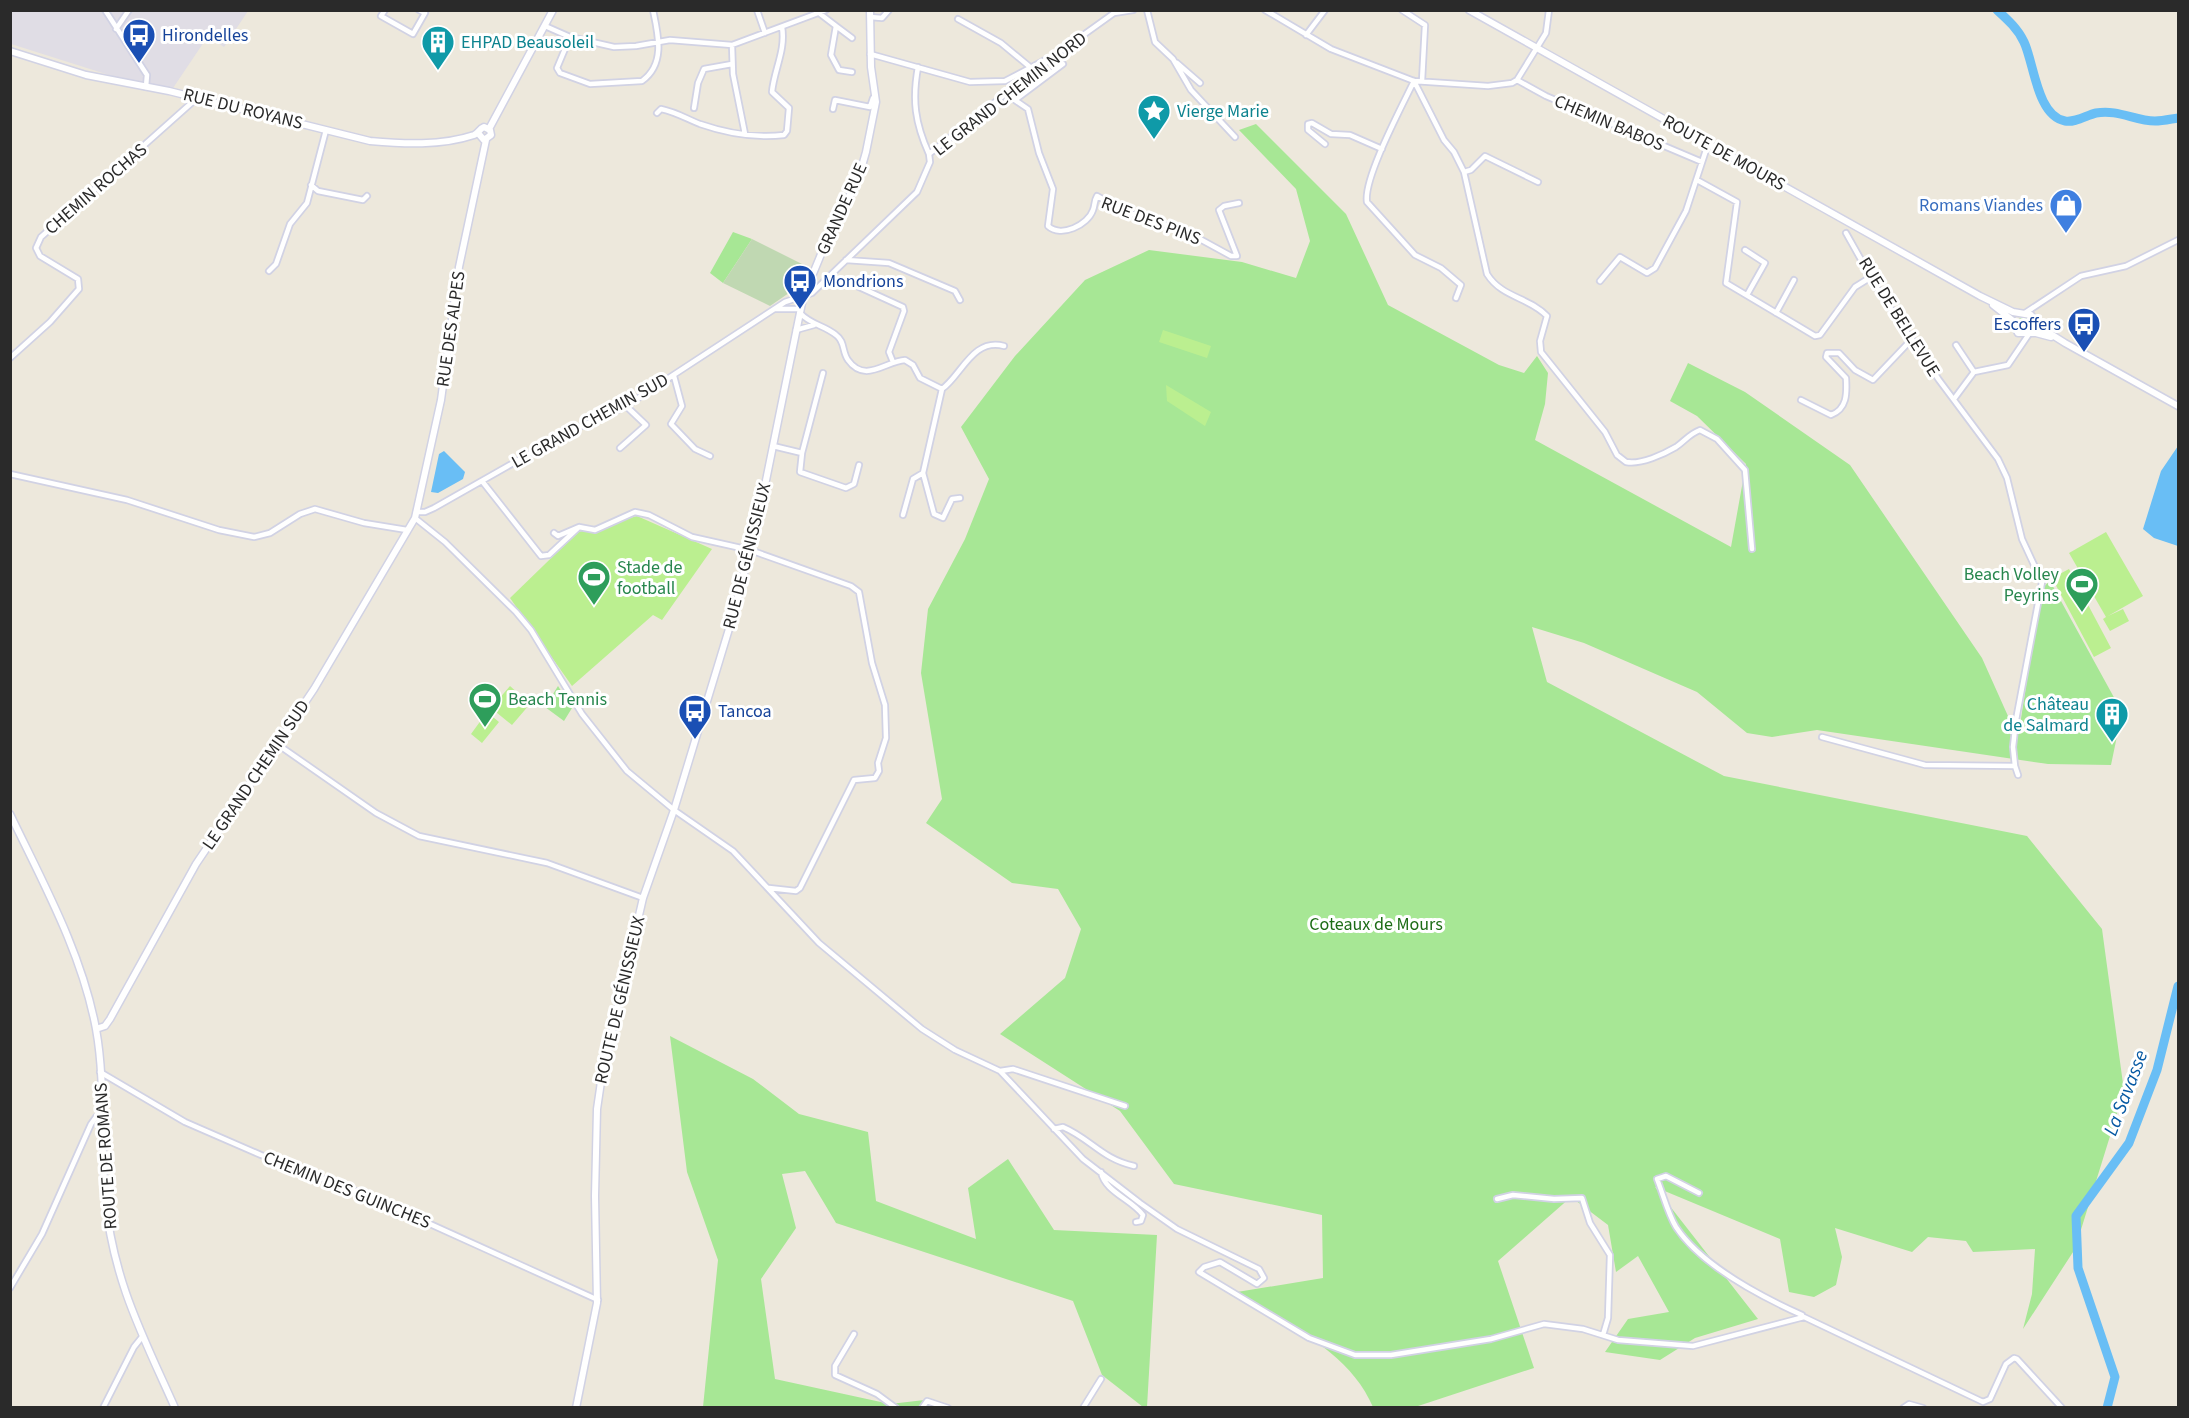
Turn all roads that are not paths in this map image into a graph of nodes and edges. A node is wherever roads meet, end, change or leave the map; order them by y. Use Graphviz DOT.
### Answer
graph roads {
  1 [pos="105,10"];
  2 [pos="129,10"];
  3 [pos="385,10"];
  4 [pos="419,10"];
  5 [pos="653,10"];
  6 [pos="757,10"];
  7 [pos="826,10"];
  8 [pos="889,10"];
  9 [pos="1133,10"];
  10 [pos="1147,10"];
  11 [pos="1325,10"];
  12 [pos="1402,10"];
  13 [pos="1469,10"];
  14 [pos="1549,10"];
  15 [pos="1267,11"];
  16 [pos="550,12"];
  17 [pos="1114,12"];
  18 [pos="819,13"];
  19 [pos="870,14"];
  20 [pos="958,20"];
  21 [pos="546,26"];
  22 [pos="836,26"];
  23 [pos="782,27"];
  24 [pos="116,28"];
  25 [pos="765,33"];
  26 [pos="1306,35"];
  27 [pos="570,36"];
  28 [pos="852,38"];
  29 [pos="660,42"];
  30 [pos="732,45"];
  31 [pos="1536,49"];
  32 [pos="10,51"];
  33 [pos="870,54"];
  34 [pos="1052,58"];
  35 [pos="1173,59"];
  36 [pos="732,64"];
  37 [pos="1063,64"];
  38 [pos="918,67"];
  39 [pos="1030,67"];
  40 [pos="852,72"];
  41 [pos="1517,80"];
  42 [pos="1414,81"];
  43 [pos="1422,81"];
  44 [pos="1200,83"];
  45 [pos="146,87"];
  46 [pos="875,93"];
  47 [pos="1006,94"];
  48 [pos="197,98"];
  49 [pos="1015,100"];
  50 [pos="694,108"];
  51 [pos="833,109"];
  52 [pos="657,113"];
  53 [pos="326,129"];
  54 [pos="489,129"];
  55 [pos="478,133"];
  56 [pos="745,134"];
  57 [pos="1235,137"];
  58 [pos="486,140"];
  59 [pos="1325,144"];
  60 [pos="1708,144"];
  61 [pos="1382,149"];
  62 [pos="929,154"];
  63 [pos="1702,162"];
  64 [pos="1464,172"];
  65 [pos="1697,180"];
  66 [pos="1538,182"];
  67 [pos="311,185"];
  68 [pos="367,196"];
  69 [pos="1239,203"];
  70 [pos="1846,233"];
  71 [pos="2178,240"];
  72 [pos="1745,250"];
  73 [pos="846,260"];
  74 [pos="269,271"];
  75 [pos="1871,277"];
  76 [pos="1794,280"];
  77 [pos="1600,281"];
  78 [pos="857,286"];
  79 [pos="1747,295"];
  80 [pos="1980,296"];
  81 [pos="803,298"];
  82 [pos="1456,298"];
  83 [pos="960,300"];
  84 [pos="2039,304"];
  85 [pos="773,310"];
  86 [pos="800,311"];
  87 [pos="1776,313"];
  88 [pos="2022,314"];
  89 [pos="2034,321"];
  90 [pos="2013,323"];
  91 [pos="814,325"];
  92 [pos="796,331"];
  93 [pos="2018,333"];
  94 [pos="2030,334"];
  95 [pos="1912,339"];
  96 [pos="2065,343"];
  97 [pos="1956,345"];
  98 [pos="1004,346"];
  99 [pos="2019,346"];
  100 [pos="10,358"];
  101 [pos="893,362"];
  102 [pos="1974,372"];
  103 [pos="823,374"];
  104 [pos="674,376"];
  105 [pos="942,390"];
  106 [pos="1954,399"];
  107 [pos="1802,400"];
  108 [pos="626,406"];
  109 [pos="2178,406"];
  110 [pos="773,447"];
  111 [pos="620,448"];
  112 [pos="802,453"];
  113 [pos="710,456"];
  114 [pos="860,465"];
  115 [pos="923,473"];
  116 [pos="10,474"];
  117 [pos="482,481"];
  118 [pos="960,498"];
  119 [pos="416,512"];
  120 [pos="903,515"];
  121 [pos="579,526"];
  122 [pos="407,532"];
  123 [pos="554,533"];
  124 [pos="1752,549"];
  125 [pos="750,550"];
  126 [pos="1822,737"];
  127 [pos="277,744"];
  128 [pos="2015,766"];
  129 [pos="2018,776"];
  130 [pos="674,810"];
  131 [pos="10,814"];
  132 [pos="769,888"];
  133 [pos="643,898"];
  134 [pos="110,1019"];
  135 [pos="96,1029"];
  136 [pos="98,1045"];
  137 [pos="1000,1071"];
  138 [pos="100,1072"];
  139 [pos="1125,1106"];
  140 [pos="102,1115"];
  141 [pos="1054,1129"];
  142 [pos="1134,1166"];
  143 [pos="1101,1172"];
  144 [pos="1699,1193"];
  145 [pos="1497,1198"];
  146 [pos="1136,1222"];
  147 [pos="10,1288"];
  148 [pos="598,1300"];
  149 [pos="1804,1317"];
  150 [pos="854,1334"];
  151 [pos="1603,1335"];
  152 [pos="142,1337"];
  153 [pos="1101,1379"];
  154 [pos="1986,1402"];
  155 [pos="104,1407"];
  156 [pos="175,1407"];
  157 [pos="576,1407"];
  158 [pos="896,1407"];
  159 [pos="922,1407"];
  160 [pos="948,1407"];
  161 [pos="1083,1407"];
  162 [pos="1903,1407"];
  163 [pos="1923,1407"];
  164 [pos="1979,1407"];
  165 [pos="2062,1407"];
  1 -- 24 [label="street"];
  2 -- 24 [label="street"];
  3 -- 4 [label="street"];
  5 -- 29 [label="street"];
  6 -- 25 [label="street"];
  7 -- 18 [label="street"];
  8 -- 19 [label="street"];
  9 -- 17 [label="street, LE GRAND CHEMIN NORD"];
  10 -- 35 [label="street"];
  11 -- 26 [label="street"];
  12 -- 43 [label="street"];
  13 -- 31 [label="street, ROUTE DE MOURS"];
  14 -- 31 [label="street"];
  15 -- 26 [label="street"];
  16 -- 21 [label="street"];
  17 -- 34 [label="street, LE GRAND CHEMIN NORD"];
  18 -- 22 [label="street"];
  18 -- 23 [label="street"];
  19 -- 33 [label="street, GRANDE RUE"];
  20 -- 39 [label="street"];
  21 -- 27 [label="street"];
  21 -- 54 [label="street"];
  22 -- 28 [label="street"];
  22 -- 40 [label="street"];
  23 -- 25 [label="street"];
  23 -- 56 [label="street"];
  24 -- 45 [label="street"];
  25 -- 30 [label="street"];
  26 -- 42 [label="street"];
  27 -- 29 [label="street"];
  27 -- 29 [label="street"];
  29 -- 30 [label="street"];
  30 -- 36 [label="street"];
  31 -- 41 [label="street"];
  31 -- 60 [label="street, ROUTE DE MOURS"];
  32 -- 45 [label="street, RUE DU ROYANS"];
  33 -- 38 [label="street"];
  33 -- 46 [label="street, GRANDE RUE"];
  34 -- 39 [label="street"];
  34 -- 47 [label="street, LE GRAND CHEMIN NORD"];
  35 -- 44 [label="street"];
  35 -- 57 [label="street"];
  36 -- 50 [label="street"];
  36 -- 56 [label="street"];
  37 -- 49 [label="street"];
  38 -- 39 [label="street"];
  38 -- 62 [label="street"];
  41 -- 43 [label="street"];
  41 -- 63 [label="street, CHEMIN BABOS"];
  42 -- 43 [label="street"];
  42 -- 61 [label="street"];
  42 -- 64 [label="street"];
  45 -- 48 [label="street, RUE DU ROYANS"];
  46 -- 51 [label="street"];
  46 -- 81 [label="street, GRANDE RUE"];
  47 -- 49 [label="street, RUE DES PINS"];
  47 -- 62 [label="street, LE GRAND CHEMIN NORD"];
  48 -- 53 [label="street, RUE DU ROYANS"];
  48 -- 100 [label="street, CHEMIN ROCHAS"];
  49 -- 69 [label="street, RUE DES PINS"];
  52 -- 56 [label="street"];
  53 -- 55 [label="street, RUE DU ROYANS"];
  53 -- 67 [label="street"];
  54 -- 55 [label="street"];
  54 -- 58 [label="street"];
  55 -- 58 [label="street"];
  58 -- 119 [label="street, RUE DES ALPES"];
  59 -- 61 [label="street"];
  60 -- 63 [label="street"];
  60 -- 80 [label="street, ROUTE DE MOURS"];
  61 -- 82 [label="street"];
  62 -- 73 [label="street, LE GRAND CHEMIN NORD"];
  63 -- 65 [label="street"];
  64 -- 66 [label="street"];
  64 -- 124 [label="street"];
  65 -- 77 [label="street"];
  65 -- 79 [label="street"];
  67 -- 68 [label="street"];
  67 -- 74 [label="street"];
  70 -- 75 [label="street, RUE DE BELLEVUE"];
  71 -- 84 [label="street"];
  72 -- 79 [label="street"];
  73 -- 81 [label="street, LE GRAND CHEMIN NORD"];
  73 -- 83 [label="street"];
  75 -- 87 [label="street"];
  75 -- 95 [label="street, RUE DE BELLEVUE"];
  76 -- 87 [label="street"];
  78 -- 101 [label="street"];
  79 -- 87 [label="street"];
  80 -- 88 [label="street, ROUTE DE MOURS"];
  80 -- 90 [label="street, ROUTE DE MOURS"];
  81 -- 85 [label="street, LE GRAND CHEMIN SUD"];
  81 -- 86 [label="street, RUE DE GÉNISSIEUX"];
  84 -- 88 [label="street"];
  84 -- 89 [label="street"];
  85 -- 86 [label="street"];
  85 -- 104 [label="street, LE GRAND CHEMIN SUD"];
  86 -- 91 [label="street"];
  86 -- 92 [label="street, RUE DE GÉNISSIEUX"];
  88 -- 89 [label="street, ROUTE DE MOURS"];
  88 -- 90 [label="street"];
  89 -- 94 [label="street"];
  89 -- 96 [label="street, ROUTE DE MOURS"];
  90 -- 93 [label="street, ROUTE DE MOURS"];
  91 -- 92 [label="street"];
  91 -- 101 [label="street"];
  92 -- 110 [label="street, RUE DE GÉNISSIEUX"];
  93 -- 94 [label="street, ROUTE DE MOURS"];
  93 -- 99 [label="street"];
  94 -- 96 [label="street, ROUTE DE MOURS"];
  94 -- 99 [label="street"];
  95 -- 106 [label="street, RUE DE BELLEVUE"];
  95 -- 107 [label="street"];
  96 -- 109 [label="street, ROUTE DE MOURS"];
  97 -- 102 [label="street"];
  98 -- 105 [label="street"];
  99 -- 102 [label="street"];
  101 -- 105 [label="street"];
  102 -- 106 [label="street"];
  103 -- 112 [label="street"];
  104 -- 108 [label="street, LE GRAND CHEMIN SUD"];
  104 -- 113 [label="street"];
  105 -- 115 [label="street"];
  106 -- 128 [label="street, RUE DE BELLEVUE"];
  108 -- 111 [label="street"];
  108 -- 117 [label="street, LE GRAND CHEMIN SUD"];
  110 -- 112 [label="street"];
  110 -- 125 [label="street, RUE DE GÉNISSIEUX"];
  112 -- 114 [label="street"];
  115 -- 118 [label="street"];
  115 -- 120 [label="street"];
  116 -- 122 [label="street"];
  117 -- 119 [label="street, LE GRAND CHEMIN SUD"];
  117 -- 121 [label="street"];
  119 -- 122 [label="street, LE GRAND CHEMIN SUD"];
  119 -- 130 [label="street"];
  121 -- 123 [label="street"];
  121 -- 125 [label="street"];
  122 -- 127 [label="street, LE GRAND CHEMIN SUD"];
  125 -- 130 [label="street, RUE DE GÉNISSIEUX"];
  125 -- 132 [label="street"];
  126 -- 128 [label="street"];
  127 -- 133 [label="street"];
  127 -- 134 [label="street, LE GRAND CHEMIN SUD"];
  128 -- 129 [label="street, RUE DE BELLEVUE"];
  130 -- 132 [label="street"];
  130 -- 133 [label="street, ROUTE DE GÉNISSIEUX"];
  131 -- 135 [label="street, ROUTE DE ROMANS"];
  132 -- 137 [label="street"];
  133 -- 148 [label="street, ROUTE DE GÉNISSIEUX"];
  134 -- 135 [label="street, LE GRAND CHEMIN SUD"];
  134 -- 136 [label="street"];
  135 -- 136 [label="street, ROUTE DE ROMANS"];
  136 -- 138 [label="street, ROUTE DE ROMANS"];
  137 -- 139 [label="street"];
  137 -- 141 [label="street"];
  138 -- 140 [label="street, ROUTE DE ROMANS"];
  138 -- 148 [label="street, CHEMIN DES GUINCHES"];
  140 -- 147 [label="street"];
  140 -- 152 [label="street, ROUTE DE ROMANS"];
  141 -- 142 [label="street"];
  141 -- 143 [label="street"];
  143 -- 146 [label="street"];
  143 -- 151 [label="street"];
  144 -- 149 [label="street"];
  145 -- 151 [label="street"];
  148 -- 157 [label="street"];
  149 -- 151 [label="street"];
  149 -- 154 [label="street"];
  150 -- 158 [label="street"];
  152 -- 155 [label="street"];
  152 -- 156 [label="street, ROUTE DE ROMANS"];
  153 -- 161 [label="street"];
  154 -- 164 [label="street"];
  154 -- 165 [label="street"];
  159 -- 160 [label="street"];
  162 -- 163 [label="street"];
}
